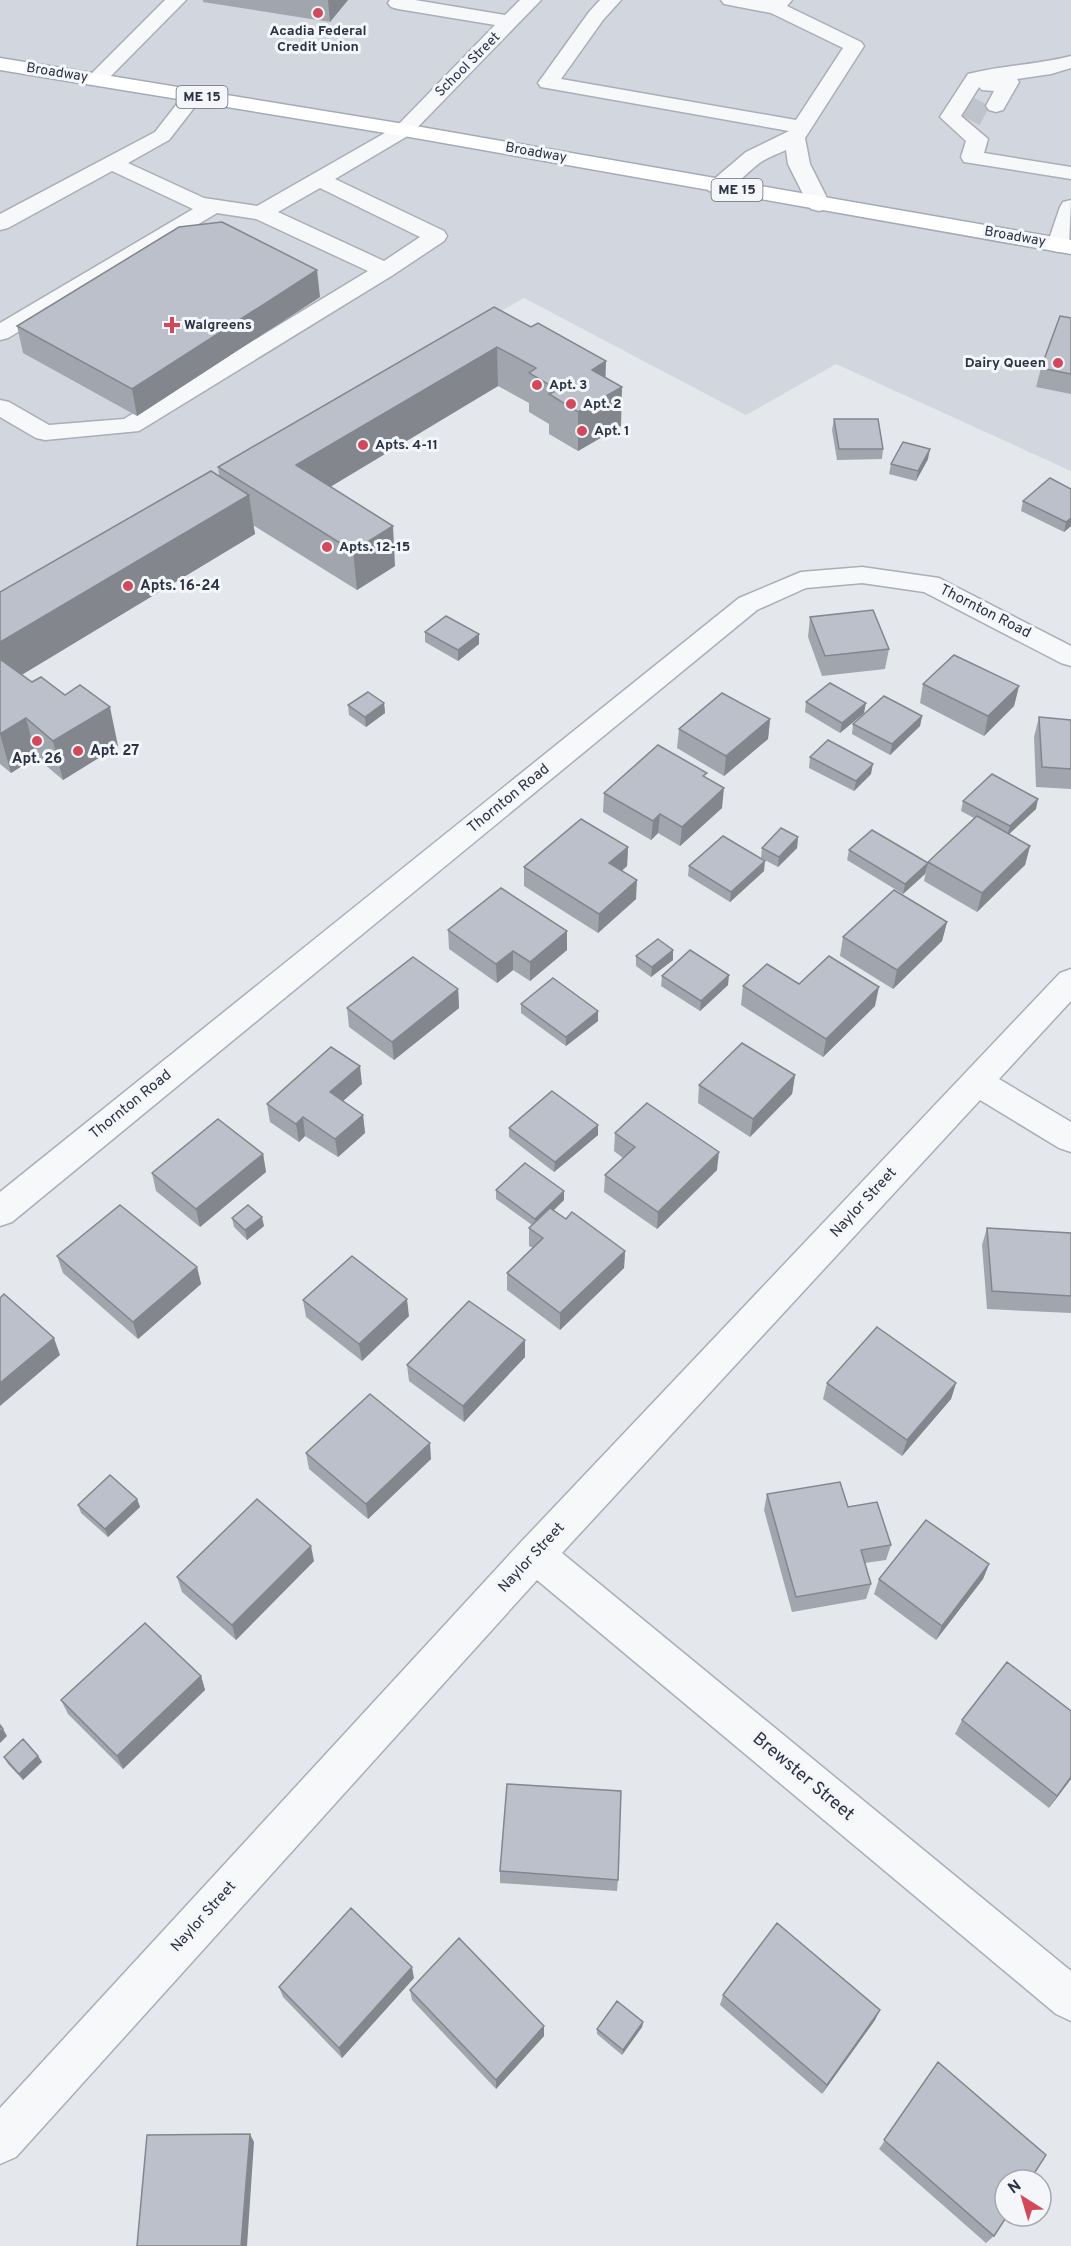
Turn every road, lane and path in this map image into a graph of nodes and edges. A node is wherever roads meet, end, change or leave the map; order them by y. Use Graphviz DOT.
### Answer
graph roads {
  1 [pos="194,0"];
  2 [pos="531,0"];
  3 [pos="611,0"];
  4 [pos="731,0"];
  5 [pos="398,3"];
  6 [pos="779,4"];
  7 [pos="169,6"];
  8 [pos="510,22"];
  9 [pos="1071,62"];
  10 [pos="0,64"];
  11 [pos="1023,71"];
  12 [pos="995,74"];
  13 [pos="1071,78"];
  14 [pos="96,80"];
  15 [pos="194,95"];
  16 [pos="979,120"];
  17 [pos="404,130"];
  18 [pos="798,133"];
  19 [pos="112,163"];
  20 [pos="1071,173"];
  21 [pos="318,179"];
  22 [pos="717,186"];
  23 [pos="819,204"];
  24 [pos="213,206"];
  25 [pos="1071,207"];
  26 [pos="261,213"];
  27 [pos="0,223"];
  28 [pos="1064,246"];
  29 [pos="385,270"];
  30 [pos="0,333"];
  31 [pos="0,407"];
  32 [pos="1071,657"];
  33 [pos="1071,981"];
  34 [pos="978,1082"];
  35 [pos="1071,1139"];
  36 [pos="0,1212"];
  37 [pos="534,1555"];
  38 [pos="1071,1999"];
  39 [pos="0,2141"];
  1 -- 7 [label="street"];
  2 -- 8 [label="street, School Street"];
  3 -- 18 [label="street"];
  4 -- 6 [label="street"];
  5 -- 8 [label="street"];
  6 -- 18 [label="street"];
  7 -- 14 [label="street"];
  8 -- 17 [label="street, School Street"];
  9 -- 11 [label="street"];
  10 -- 14 [label="main road, Broadway / ME 15"];
  11 -- 12 [label="street"];
  11 -- 13 [label="street"];
  12 -- 16 [label="street"];
  12 -- 16 [label="street"];
  14 -- 15 [label="main road, Broadway / ME 15"];
  15 -- 17 [label="main road, Broadway / ME 15"];
  15 -- 19 [label="street"];
  16 -- 20 [label="street"];
  17 -- 21 [label="street, School Street"];
  17 -- 22 [label="main road, Broadway / ME 15"];
  18 -- 22 [label="street"];
  18 -- 23 [label="street"];
  19 -- 24 [label="street"];
  19 -- 27 [label="street"];
  21 -- 26 [label="street, School Street"];
  21 -- 29 [label="street"];
  22 -- 23 [label="main road, Broadway / ME 15"];
  23 -- 28 [label="main road, Broadway / ME 15"];
  24 -- 26 [label="street"];
  24 -- 30 [label="street"];
  25 -- 28 [label="street"];
  26 -- 29 [label="street"];
  29 -- 31 [label="street"];
  32 -- 36 [label="street, Thornton Road"];
  33 -- 34 [label="street, Naylor Street"];
  34 -- 35 [label="street"];
  34 -- 37 [label="street, Naylor Street"];
  37 -- 38 [label="street, Brewster Street"];
  37 -- 39 [label="street, Naylor Street"];
}
